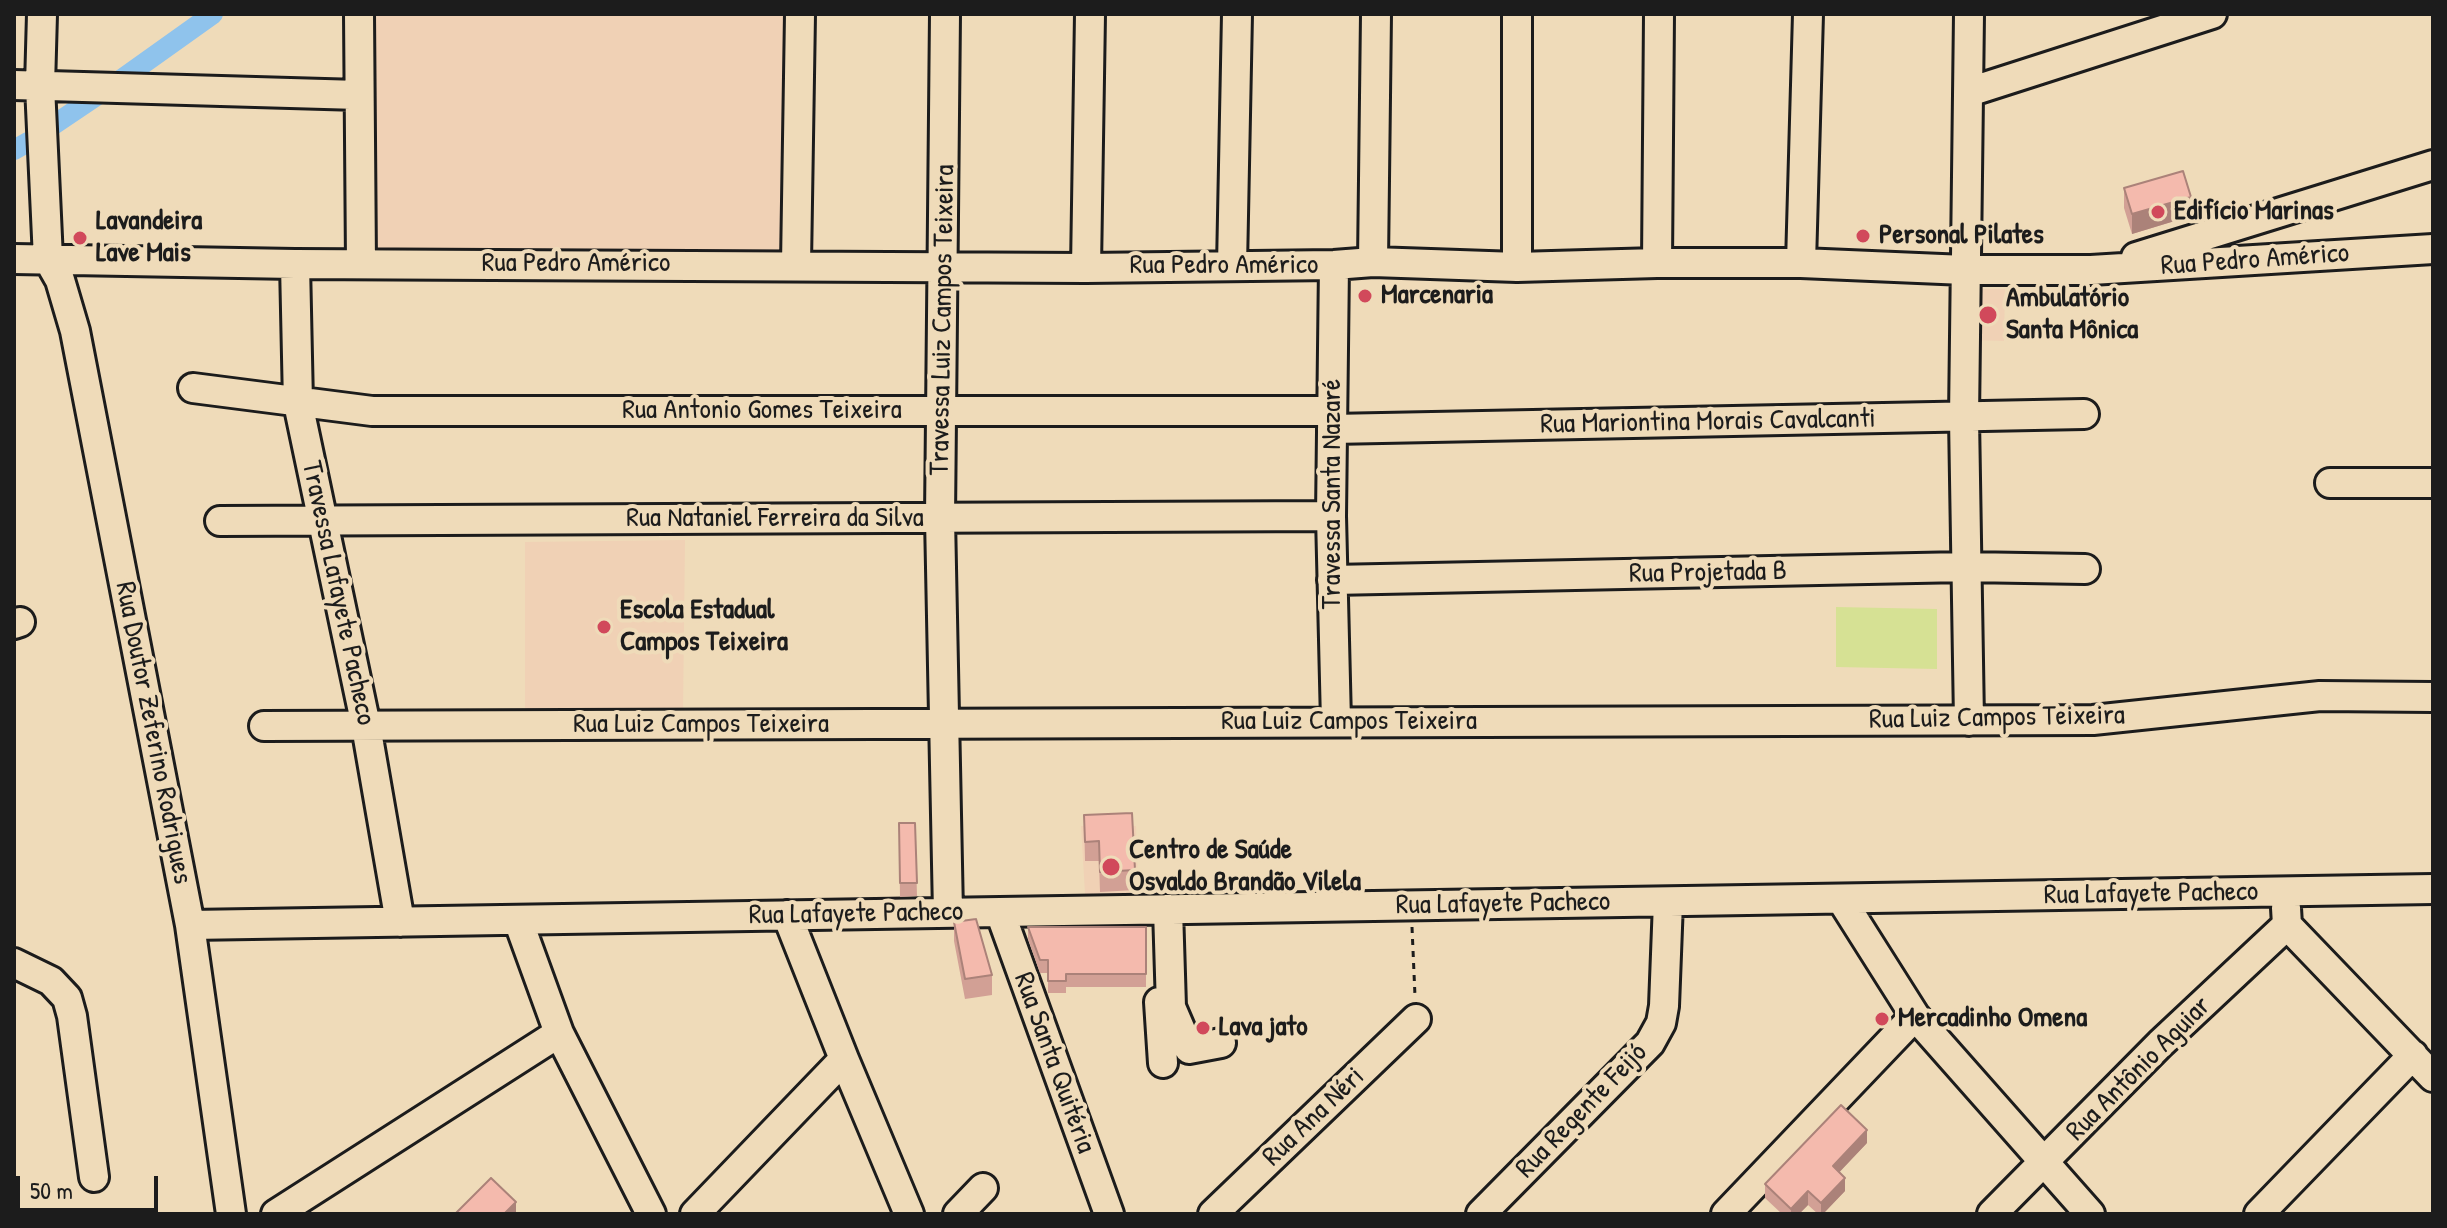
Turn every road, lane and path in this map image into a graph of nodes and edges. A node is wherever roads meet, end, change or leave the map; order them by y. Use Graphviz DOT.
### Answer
graph roads {
  1 [pos="42,14"];
  2 [pos="359,14"];
  3 [pos="800,14"];
  4 [pos="945,14"];
  5 [pos="1090,14"];
  6 [pos="1237,14"];
  7 [pos="1376,14"];
  8 [pos="1517,14"];
  9 [pos="1659,14"];
  10 [pos="1808,14"];
  11 [pos="1969,14"];
  12 [pos="2212,14"];
  13 [pos="27,86"];
  14 [pos="1969,92"];
  15 [pos="359,95"];
  16 [pos="2433,165"];
  17 [pos="2433,249"];
  18 [pos="14,259"];
  19 [pos="48,259"];
  20 [pos="1373,262"];
  21 [pos="1657,263"];
  22 [pos="1801,263"];
  23 [pos="295,264"];
  24 [pos="361,264"];
  25 [pos="796,264"];
  26 [pos="1334,265"];
  27 [pos="945,266"];
  28 [pos="1232,266"];
  29 [pos="1517,267"];
  30 [pos="1086,268"];
  31 [pos="1965,270"];
  32 [pos="2091,270"];
  33 [pos="193,388"];
  34 [pos="298,403"];
  35 [pos="941,411"];
  36 [pos="2084,414"];
  37 [pos="1964,418"];
  38 [pos="1332,420"];
  39 [pos="2330,483"];
  40 [pos="2433,483"];
  41 [pos="1331,516"];
  42 [pos="940,518"];
  43 [pos="220,521"];
  44 [pos="323,521"];
  45 [pos="1965,567"];
  46 [pos="2085,569"];
  47 [pos="1332,580"];
  48 [pos="2433,697"];
  49 [pos="1969,721"];
  50 [pos="1336,722"];
  51 [pos="945,724"];
  52 [pos="264,726"];
  53 [pos="366,726"];
  54 [pos="2433,889"];
  55 [pos="2285,892"];
  56 [pos="1841,899"];
  57 [pos="1668,902"];
  58 [pos="1411,906"];
  59 [pos="1161,910"];
  60 [pos="1000,912"];
  61 [pos="948,913"];
  62 [pos="787,915"];
  63 [pos="518,920"];
  64 [pos="400,922"];
  65 [pos="190,925"];
  66 [pos="2287,925"];
  67 [pos="14,963"];
  68 [pos="1915,1016"];
  69 [pos="1416,1019"];
  70 [pos="559,1033"];
  71 [pos="1221,1043"];
  72 [pos="2413,1055"];
  73 [pos="844,1059"];
  74 [pos="1163,1063"];
  75 [pos="2433,1077"];
  76 [pos="2045,1162"];
  77 [pos="94,1177"];
  78 [pos="983,1188"];
  79 [pos="231,1214"];
  80 [pos="276,1214"];
  81 [pos="651,1214"];
  82 [pos="695,1214"];
  83 [pos="909,1214"];
  84 [pos="958,1214"];
  85 [pos="1109,1214"];
  86 [pos="1213,1214"];
  87 [pos="1481,1214"];
  88 [pos="1726,1214"];
  89 [pos="1992,1214"];
  90 [pos="2090,1214"];
  91 [pos="2259,1214"];
  1 -- 13 [label="street"];
  2 -- 15 [label="street"];
  3 -- 25 [label="street"];
  4 -- 27 [label="street, Travessa Luiz Campos Teixeira"];
  5 -- 30 [label="street"];
  6 -- 28 [label="street"];
  7 -- 20 [label="street"];
  8 -- 29 [label="street"];
  9 -- 21 [label="street"];
  10 -- 22 [label="street"];
  11 -- 14 [label="street"];
  12 -- 14 [label="street"];
  13 -- 15 [label="street"];
  13 -- 19 [label="street"];
  14 -- 31 [label="street"];
  15 -- 24 [label="street"];
  16 -- 32 [label="street"];
  17 -- 32 [label="street, Rua Pedro Américo"];
  18 -- 19 [label="street, Rua Pedro Américo"];
  19 -- 23 [label="street, Rua Pedro Américo"];
  19 -- 65 [label="street, Rua Doutor Zeferino Rodrigues"];
  20 -- 26 [label="street, Rua Pedro Américo"];
  20 -- 29 [label="street, Rua Pedro Américo"];
  21 -- 22 [label="street, Rua Pedro Américo"];
  21 -- 29 [label="street, Rua Pedro Américo"];
  22 -- 31 [label="street, Rua Pedro Américo"];
  23 -- 24 [label="street, Rua Pedro Américo"];
  23 -- 34 [label="street, Travessa Lafayete Pacheco"];
  24 -- 25 [label="street, Rua Pedro Américo"];
  25 -- 27 [label="street, Rua Pedro Américo"];
  26 -- 28 [label="street, Rua Pedro Américo"];
  26 -- 38 [label="street, Travessa Santa Nazaré"];
  27 -- 30 [label="street, Rua Pedro Américo"];
  27 -- 35 [label="street, Travessa Luiz Campos Teixeira"];
  28 -- 30 [label="street, Rua Pedro Américo"];
  31 -- 32 [label="street, Rua Pedro Américo"];
  31 -- 37 [label="street"];
  33 -- 34 [label="street, Rua Antonio Gomes Teixeira"];
  34 -- 35 [label="street, Rua Antonio Gomes Teixeira"];
  34 -- 44 [label="street, Travessa Lafayete Pacheco"];
  35 -- 38 [label="street, Rua Antonio Gomes Teixeira"];
  35 -- 42 [label="street, Travessa Luiz Campos Teixeira"];
  36 -- 37 [label="street, Rua Mariontina Morais Cavalcanti"];
  37 -- 38 [label="street, Rua Mariontina Morais Cavalcanti"];
  37 -- 45 [label="street"];
  38 -- 41 [label="street, Travessa Santa Nazaré"];
  39 -- 40 [label="street"];
  41 -- 42 [label="street, Rua Nataniel Ferreira da Silva"];
  41 -- 47 [label="street, Travessa Santa Nazaré"];
  42 -- 44 [label="street, Rua Nataniel Ferreira da Silva"];
  42 -- 51 [label="street, Travessa Luiz Campos Teixeira"];
  43 -- 44 [label="street, Rua Nataniel Ferreira da Silva"];
  44 -- 53 [label="street, Travessa Lafayete Pacheco"];
  45 -- 46 [label="street, Rua Projetada B"];
  45 -- 47 [label="street, Rua Projetada B"];
  45 -- 49 [label="street"];
  47 -- 50 [label="street, Travessa Santa Nazaré"];
  48 -- 49 [label="street, Rua Luiz Campos Teixeira"];
  49 -- 50 [label="street, Rua Luiz Campos Teixeira"];
  50 -- 51 [label="street, Rua Luiz Campos Teixeira"];
  51 -- 53 [label="street, Rua Luiz Campos Teixeira"];
  51 -- 61 [label="street, Travessa Luiz Campos Teixeira"];
  52 -- 53 [label="street, Rua Luiz Campos Teixeira"];
  53 -- 64 [label="street, Travessa Lafayete Pacheco"];
  54 -- 55 [label="street, Rua Lafayete Pacheco"];
  55 -- 56 [label="street, Rua Lafayete Pacheco"];
  55 -- 66 [label="street"];
  56 -- 57 [label="street, Rua Lafayete Pacheco"];
  56 -- 68 [label="street"];
  57 -- 58 [label="street, Rua Lafayete Pacheco"];
  57 -- 87 [label="street, Rua Regente Feijó"];
  58 -- 59 [label="street, Rua Lafayete Pacheco"];
  58 -- 69 [label="path"];
  59 -- 60 [label="street, Rua Lafayete Pacheco"];
  59 -- 71 [label="street"];
  59 -- 74 [label="street"];
  60 -- 61 [label="street, Rua Lafayete Pacheco"];
  60 -- 85 [label="street, Rua Santa Quitéria"];
  61 -- 62 [label="street, Rua Lafayete Pacheco"];
  62 -- 63 [label="street, Rua Lafayete Pacheco"];
  62 -- 73 [label="street"];
  63 -- 64 [label="street, Rua Lafayete Pacheco"];
  63 -- 70 [label="street"];
  64 -- 65 [label="street, Rua Lafayete Pacheco"];
  65 -- 79 [label="street, Rua Doutor Zeferino Rodrigues"];
  66 -- 72 [label="street"];
  66 -- 76 [label="street, Rua Antônio Aguiar"];
  67 -- 77 [label="street"];
  68 -- 76 [label="street"];
  68 -- 88 [label="street"];
  69 -- 86 [label="street, Rua Ana Néri"];
  70 -- 80 [label="street"];
  70 -- 81 [label="street"];
  72 -- 75 [label="street"];
  72 -- 91 [label="street"];
  73 -- 82 [label="street"];
  73 -- 83 [label="street"];
  76 -- 89 [label="street, Rua Antônio Aguiar"];
  76 -- 90 [label="street"];
  78 -- 84 [label="street"];
}
